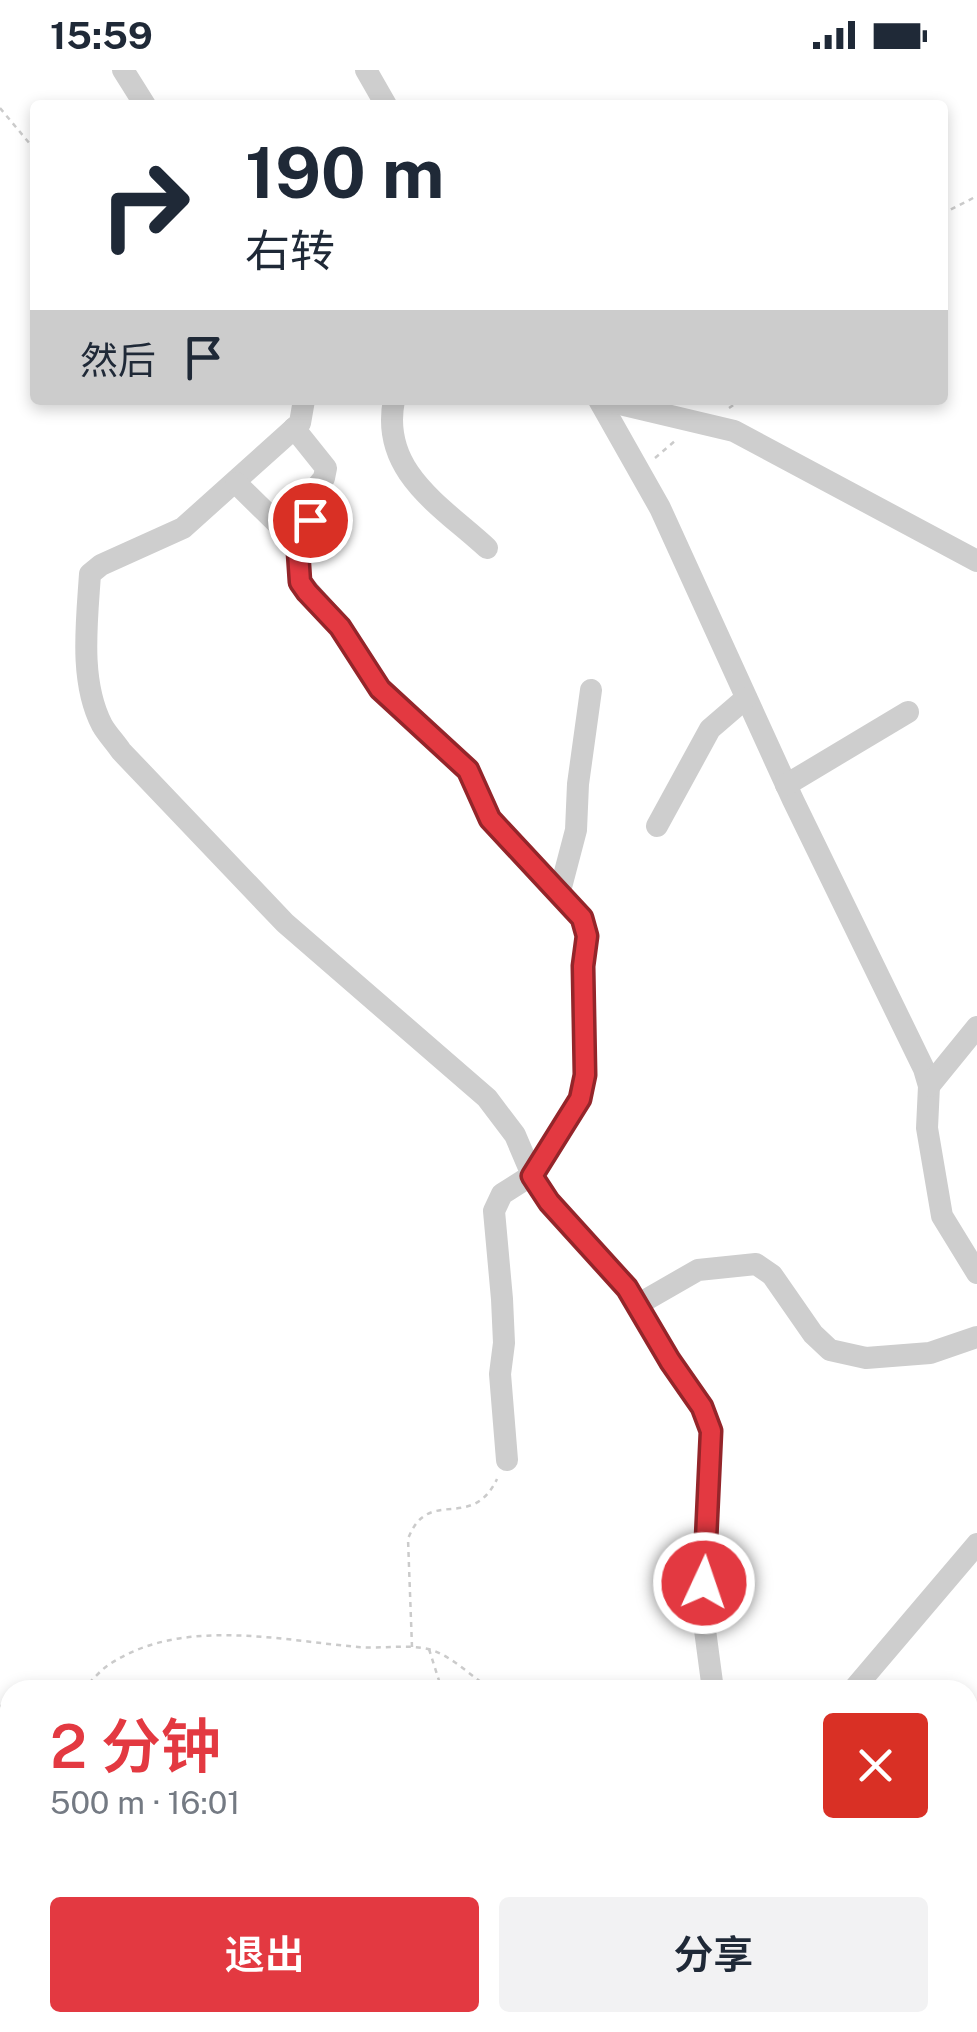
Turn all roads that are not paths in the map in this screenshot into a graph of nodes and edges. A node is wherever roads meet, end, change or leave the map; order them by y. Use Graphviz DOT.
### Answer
graph roads {
  1 [pos="366,70"];
  2 [pos="129,72"];
  3 [pos="142,100"];
  4 [pos="383,100"];
  5 [pos="303,405"];
  6 [pos="394,405"];
  7 [pos="604,405"];
  8 [pos="622,405"];
  9 [pos="294,428"];
  10 [pos="236,483"];
  11 [pos="487,548"];
  12 [pos="298,552"];
  13 [pos="977,561"];
  14 [pos="591,690"];
  15 [pos="746,698"];
  16 [pos="908,712"];
  17 [pos="786,785"];
  18 [pos="658,826"];
  19 [pos="560,892"];
  20 [pos="977,1026"];
  21 [pos="929,1086"];
  22 [pos="532,1176"];
  23 [pos="977,1273"];
  24 [pos="637,1305"];
  25 [pos="977,1338"];
  26 [pos="506,1460"];
  27 [pos="977,1544"];
  28 [pos="712,1680"];
  29 [pos="861,1680"];
  1 -- 4 [label="street"];
  2 -- 3 [label="street"];
  5 -- 9 [label="street"];
  6 -- 11 [label="street"];
  7 -- 15 [label="street"];
  8 -- 13 [label="street"];
  9 -- 10 [label="street"];
  9 -- 12 [label="street"];
  10 -- 12 [label="street"];
  10 -- 22 [label="street"];
  12 -- 19 [label="street"];
  14 -- 19 [label="street"];
  15 -- 17 [label="street"];
  15 -- 18 [label="street"];
  16 -- 17 [label="street"];
  17 -- 21 [label="street"];
  19 -- 22 [label="street"];
  20 -- 21 [label="street"];
  21 -- 23 [label="street"];
  22 -- 24 [label="street"];
  22 -- 26 [label="street"];
  24 -- 25 [label="street"];
  24 -- 28 [label="street"];
  27 -- 29 [label="street"];
}
